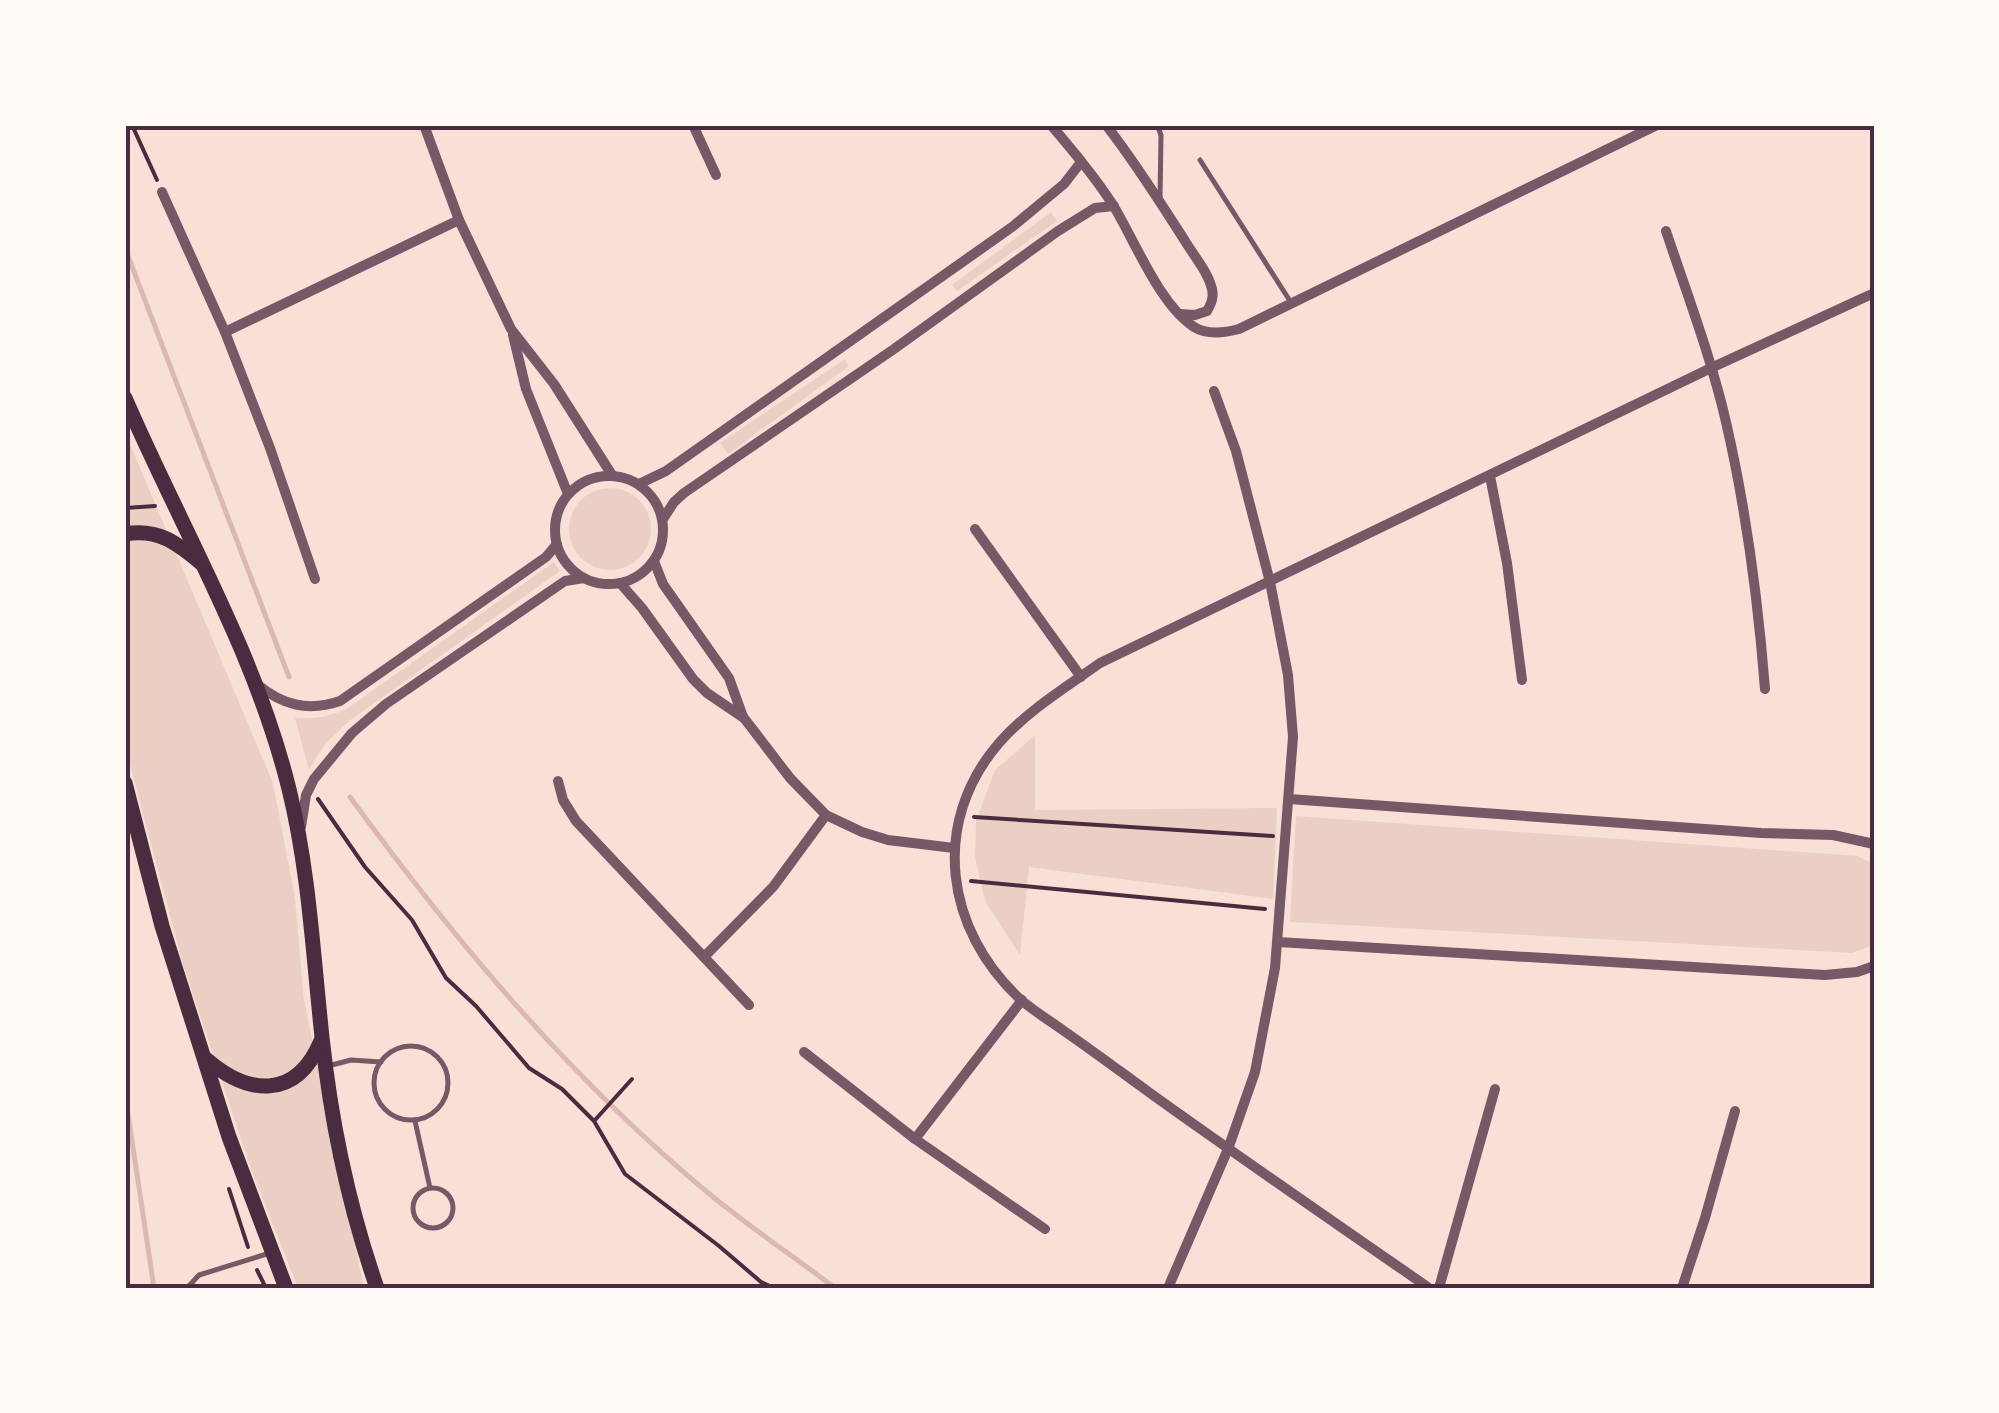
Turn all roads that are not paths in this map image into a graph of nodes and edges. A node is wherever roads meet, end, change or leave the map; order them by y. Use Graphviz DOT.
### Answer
graph roads {
  1 [pos="424,125"];
  2 [pos="693,125"];
  3 [pos="1052,125"];
  4 [pos="1106,125"];
  5 [pos="1157,125"];
  6 [pos="1657,125"];
  7 [pos="1200,160"];
  8 [pos="1081,162"];
  9 [pos="716,175"];
  10 [pos="162,192"];
  11 [pos="1160,202"];
  12 [pos="1114,206"];
  13 [pos="459,220"];
  14 [pos="1666,231"];
  15 [pos="1874,293"];
  16 [pos="1292,304"];
  17 [pos="1178,314"];
  18 [pos="511,329"];
  19 [pos="225,332"];
  20 [pos="1711,368"];
  21 [pos="1214,391"];
  22 [pos="125,398"];
  23 [pos="612,475"];
  24 [pos="1490,476"];
  25 [pos="639,484"];
  26 [pos="568,494"];
  27 [pos="663,519"];
  28 [pos="976,529"];
  29 [pos="125,534"];
  30 [pos="557,544"];
  31 [pos="654,561"];
  32 [pos="204,565"];
  33 [pos="315,578"];
  34 [pos="584,578"];
  35 [pos="1270,582"];
  36 [pos="620,584"];
  37 [pos="1080,677"];
  38 [pos="1522,680"];
  39 [pos="256,684"];
  40 [pos="1765,688"];
  41 [pos="744,718"];
  42 [pos="558,781"];
  43 [pos="125,784"];
  44 [pos="1289,798"];
  45 [pos="826,815"];
  46 [pos="300,843"];
  47 [pos="1874,844"];
  48 [pos="954,848"];
  49 [pos="1278,942"];
  50 [pos="704,957"];
  51 [pos="1874,966"];
  52 [pos="1022,1000"];
  53 [pos="748,1005"];
  54 [pos="322,1038"];
  55 [pos="804,1052"];
  56 [pos="205,1058"];
  57 [pos="381,1062"];
  58 [pos="326,1066"];
  59 [pos="1495,1089"];
  60 [pos="1735,1111"];
  61 [pos="415,1121"];
  62 [pos="916,1139"];
  63 [pos="1228,1149"];
  64 [pos="430,1188"];
  65 [pos="1044,1229"];
  66 [pos="272,1252"];
  67 [pos="188,1288"];
  68 [pos="286,1288"];
  69 [pos="377,1288"];
  70 [pos="1168,1288"];
  71 [pos="1428,1288"];
  72 [pos="1440,1288"];
  73 [pos="1682,1288"];
  1 -- 13 [label="street"];
  2 -- 9 [label="street"];
  3 -- 8 [label="street"];
  4 -- 11 [label="street"];
  5 -- 11 [label="lane"];
  6 -- 16 [label="street"];
  7 -- 16 [label="lane"];
  8 -- 12 [label="street"];
  8 -- 25 [label="street"];
  10 -- 19 [label="street"];
  11 -- 17 [label="street"];
  12 -- 17 [label="street"];
  12 -- 27 [label="street"];
  13 -- 18 [label="street"];
  13 -- 19 [label="street"];
  14 -- 20 [label="street"];
  15 -- 20 [label="street"];
  16 -- 17 [label="street"];
  18 -- 23 [label="street"];
  18 -- 26 [label="street"];
  19 -- 33 [label="street"];
  20 -- 24 [label="street"];
  20 -- 40 [label="street"];
  21 -- 35 [label="street"];
  22 -- 32 [label="main road"];
  23 -- 25 [label="street"];
  23 -- 26 [label="street"];
  24 -- 35 [label="street"];
  24 -- 38 [label="street"];
  25 -- 27 [label="street"];
  26 -- 30 [label="street"];
  27 -- 31 [label="street"];
  28 -- 37 [label="street"];
  29 -- 32 [label="main road"];
  30 -- 34 [label="street"];
  30 -- 39 [label="street"];
  31 -- 36 [label="street"];
  31 -- 41 [label="street"];
  32 -- 39 [label="main road"];
  34 -- 36 [label="street"];
  34 -- 46 [label="street"];
  35 -- 37 [label="street"];
  35 -- 44 [label="street"];
  36 -- 41 [label="street"];
  37 -- 48 [label="street"];
  39 -- 46 [label="main road"];
  41 -- 45 [label="street"];
  42 -- 50 [label="street"];
  43 -- 56 [label="main road"];
  44 -- 47 [label="street"];
  44 -- 49 [label="street"];
  45 -- 48 [label="street"];
  45 -- 50 [label="street"];
  46 -- 54 [label="main road"];
  48 -- 52 [label="street"];
  49 -- 51 [label="street"];
  49 -- 63 [label="street"];
  50 -- 53 [label="street"];
  52 -- 62 [label="street"];
  52 -- 63 [label="street"];
  54 -- 56 [label="main road"];
  54 -- 58 [label="main road"];
  55 -- 62 [label="street"];
  56 -- 66 [label="main road"];
  57 -- 58 [label="lane"];
  57 -- 61 [label="lane"];
  57 -- 61 [label="lane"];
  58 -- 69 [label="main road"];
  59 -- 72 [label="street"];
  60 -- 73 [label="street"];
  61 -- 64 [label="lane"];
  62 -- 65 [label="street"];
  63 -- 70 [label="street"];
  63 -- 71 [label="street"];
  64 -- 64 [label="lane"];
  66 -- 67 [label="lane"];
  66 -- 68 [label="main road"];
}
